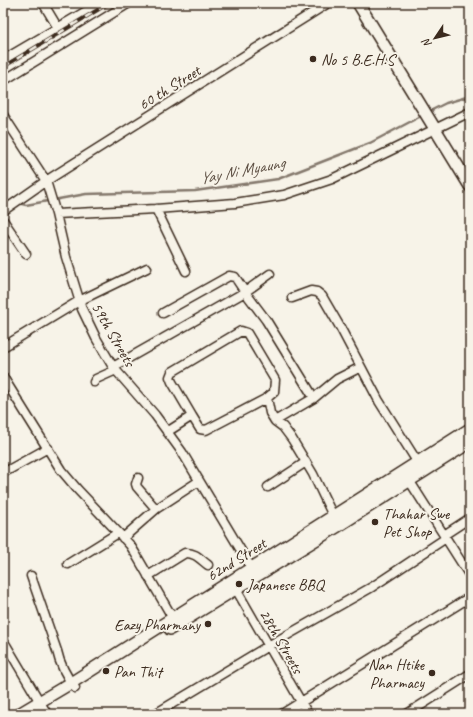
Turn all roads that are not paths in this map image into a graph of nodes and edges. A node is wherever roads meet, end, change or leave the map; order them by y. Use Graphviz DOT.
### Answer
graph roads {
  1 [pos="43,3"];
  2 [pos="128,3"];
  3 [pos="328,3"];
  4 [pos="358,3"];
  5 [pos="97,4"];
  6 [pos="58,28"];
  7 [pos="3,60"];
  8 [pos="3,81"];
  9 [pos="470,112"];
  10 [pos="6,120"];
  11 [pos="433,126"];
  12 [pos="46,181"];
  13 [pos="470,186"];
  14 [pos="6,209"];
  15 [pos="156,209"];
  16 [pos="56,214"];
  17 [pos="3,220"];
  18 [pos="26,254"];
  19 [pos="147,268"];
  20 [pos="186,271"];
  21 [pos="270,274"];
  22 [pos="245,292"];
  23 [pos="292,298"];
  24 [pos="80,301"];
  25 [pos="163,313"];
  26 [pos="3,347"];
  27 [pos="360,367"];
  28 [pos="114,368"];
  29 [pos="3,377"];
  30 [pos="94,382"];
  31 [pos="267,398"];
  32 [pos="314,398"];
  33 [pos="192,416"];
  34 [pos="275,421"];
  35 [pos="470,429"];
  36 [pos="167,432"];
  37 [pos="470,442"];
  38 [pos="48,448"];
  39 [pos="306,462"];
  40 [pos="418,463"];
  41 [pos="3,473"];
  42 [pos="407,476"];
  43 [pos="138,478"];
  44 [pos="199,481"];
  45 [pos="268,487"];
  46 [pos="156,509"];
  47 [pos="333,516"];
  48 [pos="470,518"];
  49 [pos="338,526"];
  50 [pos="121,535"];
  51 [pos="445,536"];
  52 [pos="68,564"];
  53 [pos="208,565"];
  54 [pos="252,569"];
  55 [pos="31,576"];
  56 [pos="148,576"];
  57 [pos="470,576"];
  58 [pos="233,586"];
  59 [pos="470,597"];
  60 [pos="175,621"];
  61 [pos="3,640"];
  62 [pos="268,646"];
  63 [pos="470,674"];
  64 [pos="73,686"];
  65 [pos="302,702"];
  66 [pos="43,708"];
  67 [pos="19,714"];
  68 [pos="34,714"];
  69 [pos="155,714"];
  70 [pos="282,714"];
  71 [pos="308,714"];
  72 [pos="407,714"];
  1 -- 6 [label="street"];
  2 -- 8 [label="street"];
  3 -- 12 [label="street, 60 th Street"];
  4 -- 11 [label="main road"];
  5 -- 6 [label="street"];
  6 -- 7 [label="street"];
  9 -- 11 [label="street"];
  10 -- 12 [label="street, 59th Streets"];
  11 -- 13 [label="main road"];
  11 -- 15 [label="street"];
  12 -- 14 [label="street, 60 th Street"];
  12 -- 16 [label="street, 59th Streets"];
  15 -- 16 [label="street"];
  15 -- 20 [label="street"];
  16 -- 24 [label="street, 59th Streets"];
  17 -- 18 [label="street"];
  19 -- 24 [label="street"];
  21 -- 22 [label="street"];
  22 -- 25 [label="street"];
  22 -- 28 [label="street"];
  22 -- 32 [label="street"];
  23 -- 27 [label="street"];
  24 -- 26 [label="street"];
  24 -- 28 [label="street, 59th Streets"];
  27 -- 32 [label="street"];
  27 -- 40 [label="street"];
  28 -- 30 [label="street"];
  28 -- 36 [label="street, 59th Streets"];
  29 -- 38 [label="street"];
  31 -- 33 [label="street"];
  31 -- 33 [label="street"];
  31 -- 34 [label="street"];
  32 -- 34 [label="street"];
  33 -- 36 [label="street"];
  34 -- 39 [label="street"];
  35 -- 40 [label="main road, 62nd Street"];
  36 -- 44 [label="street, 59th Streets"];
  37 -- 42 [label="main road, 62nd Street"];
  38 -- 41 [label="street"];
  38 -- 50 [label="street"];
  39 -- 45 [label="street"];
  39 -- 47 [label="street"];
  40 -- 42 [label="main road, 62nd Street"];
  42 -- 47 [label="main road, 62nd Street"];
  42 -- 49 [label="main road, 62nd Street"];
  42 -- 51 [label="street"];
  43 -- 46 [label="street"];
  44 -- 46 [label="street"];
  44 -- 54 [label="street, 59th Streets"];
  46 -- 50 [label="street"];
  47 -- 49 [label="street"];
  47 -- 54 [label="main road, 62nd Street"];
  48 -- 51 [label="street"];
  49 -- 58 [label="main road, 62nd Street"];
  50 -- 52 [label="street"];
  50 -- 56 [label="street"];
  51 -- 57 [label="street"];
  51 -- 62 [label="street"];
  53 -- 56 [label="street"];
  54 -- 58 [label="main road, 62nd Street"];
  55 -- 64 [label="street"];
  56 -- 60 [label="street"];
  58 -- 60 [label="main road, 62nd Street"];
  58 -- 62 [label="street, 28th Streets"];
  59 -- 65 [label="street"];
  60 -- 64 [label="main road, 62nd Street"];
  61 -- 66 [label="street"];
  62 -- 65 [label="street, 28th Streets"];
  62 -- 69 [label="street"];
  63 -- 72 [label="street"];
  64 -- 66 [label="main road, 62nd Street"];
  65 -- 70 [label="street"];
  65 -- 71 [label="street, 28th Streets"];
  66 -- 67 [label="main road, 62nd Street"];
  66 -- 68 [label="main road, 62nd Street"];
}
